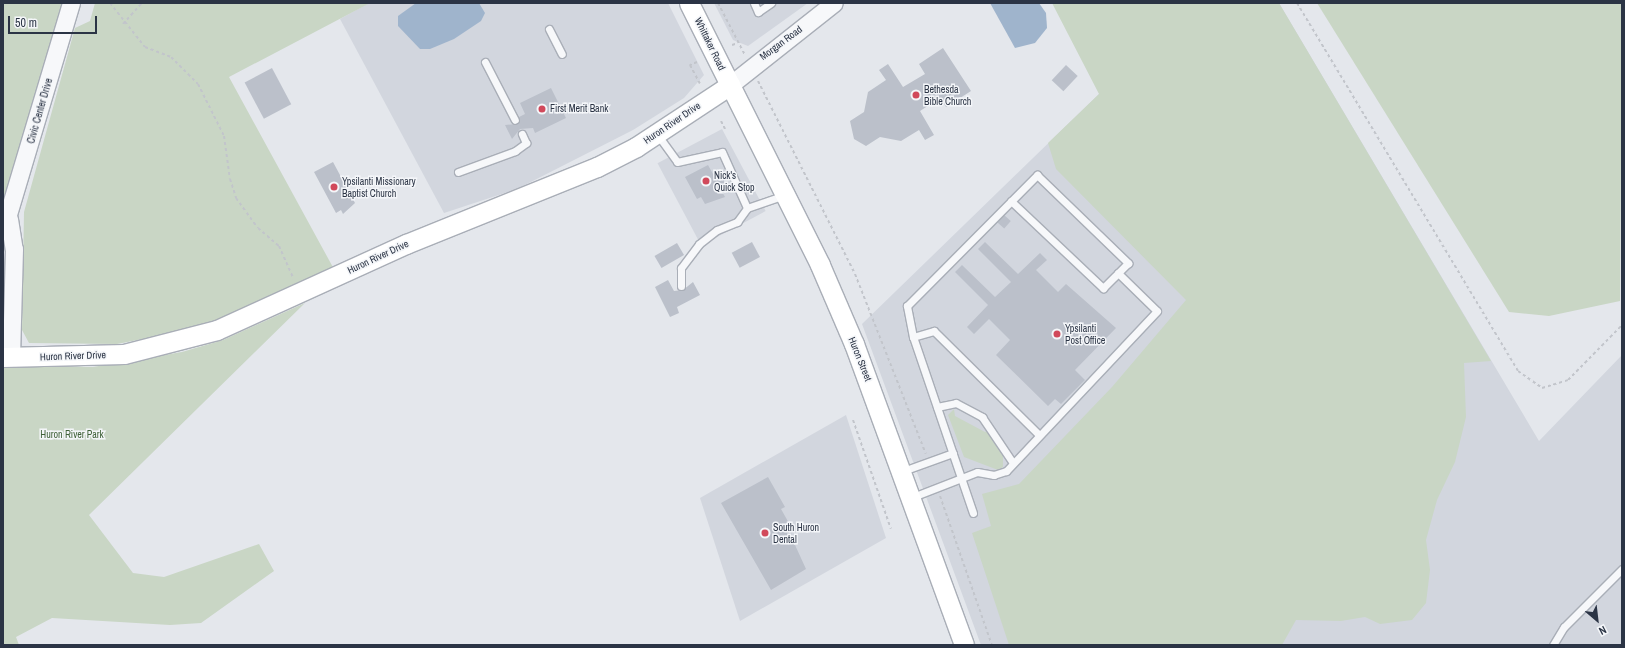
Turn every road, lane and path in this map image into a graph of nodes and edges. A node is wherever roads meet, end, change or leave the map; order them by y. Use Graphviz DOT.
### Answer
graph roads {
  1 [pos="71,3"];
  2 [pos="110,3"];
  3 [pos="142,3"];
  4 [pos="689,3"];
  5 [pos="718,3"];
  6 [pos="754,3"];
  7 [pos="771,3"];
  8 [pos="834,3"];
  9 [pos="1297,3"];
  10 [pos="123,24"];
  11 [pos="549,29"];
  12 [pos="732,45"];
  13 [pos="562,54"];
  14 [pos="485,62"];
  15 [pos="697,62"];
  16 [pos="756,78"];
  17 [pos="700,84"];
  18 [pos="730,85"];
  19 [pos="515,120"];
  20 [pos="721,121"];
  21 [pos="725,129"];
  22 [pos="657,133"];
  23 [pos="522,134"];
  24 [pos="458,172"];
  25 [pos="785,195"];
  26 [pos="1011,201"];
  27 [pos="747,208"];
  28 [pos="6,225"];
  29 [pos="1118,273"];
  30 [pos="681,286"];
  31 [pos="300,293"];
  32 [pos="1622,325"];
  33 [pos="913,337"];
  34 [pos="7,357"];
  35 [pos="937,407"];
  36 [pos="853,420"];
  37 [pos="1039,435"];
  38 [pos="925,452"];
  39 [pos="953,453"];
  40 [pos="1012,463"];
  41 [pos="903,471"];
  42 [pos="962,478"];
  43 [pos="941,496"];
  44 [pos="913,497"];
  45 [pos="973,513"];
  46 [pos="891,529"];
  47 [pos="1622,569"];
  48 [pos="964,645"];
  49 [pos="992,645"];
  50 [pos="1553,645"];
  1 -- 28 [label="street, Civic Center Drive"];
  2 -- 10 [label="path"];
  3 -- 10 [label="path"];
  4 -- 18 [label="main road, Whittaker Road"];
  5 -- 12 [label="path"];
  6 -- 7 [label="lane"];
  8 -- 18 [label="street, Morgan Road"];
  9 -- 32 [label="path"];
  10 -- 31 [label="path"];
  11 -- 13 [label="lane"];
  14 -- 19 [label="lane"];
  15 -- 17 [label="path"];
  16 -- 38 [label="path"];
  18 -- 22 [label="main road, Huron River Drive"];
  18 -- 25 [label="main road, Huron Street"];
  20 -- 21 [label="path"];
  22 -- 27 [label="lane"];
  22 -- 31 [label="main road, Huron River Drive"];
  23 -- 24 [label="lane"];
  25 -- 27 [label="lane"];
  25 -- 41 [label="main road, Huron Street"];
  26 -- 29 [label="lane"];
  26 -- 29 [label="lane"];
  26 -- 33 [label="lane"];
  27 -- 30 [label="lane"];
  28 -- 34 [label="street, Civic Center Drive"];
  29 -- 37 [label="lane"];
  31 -- 34 [label="main road, Huron River Drive"];
  33 -- 35 [label="lane"];
  33 -- 37 [label="lane"];
  35 -- 39 [label="lane"];
  35 -- 40 [label="lane"];
  36 -- 46 [label="path"];
  37 -- 40 [label="lane"];
  39 -- 41 [label="lane"];
  39 -- 42 [label="lane"];
  40 -- 42 [label="lane"];
  41 -- 44 [label="main road, Huron Street"];
  42 -- 44 [label="lane"];
  42 -- 45 [label="lane"];
  43 -- 49 [label="path"];
  44 -- 48 [label="main road, Huron Street"];
  47 -- 50 [label="lane"];
}
